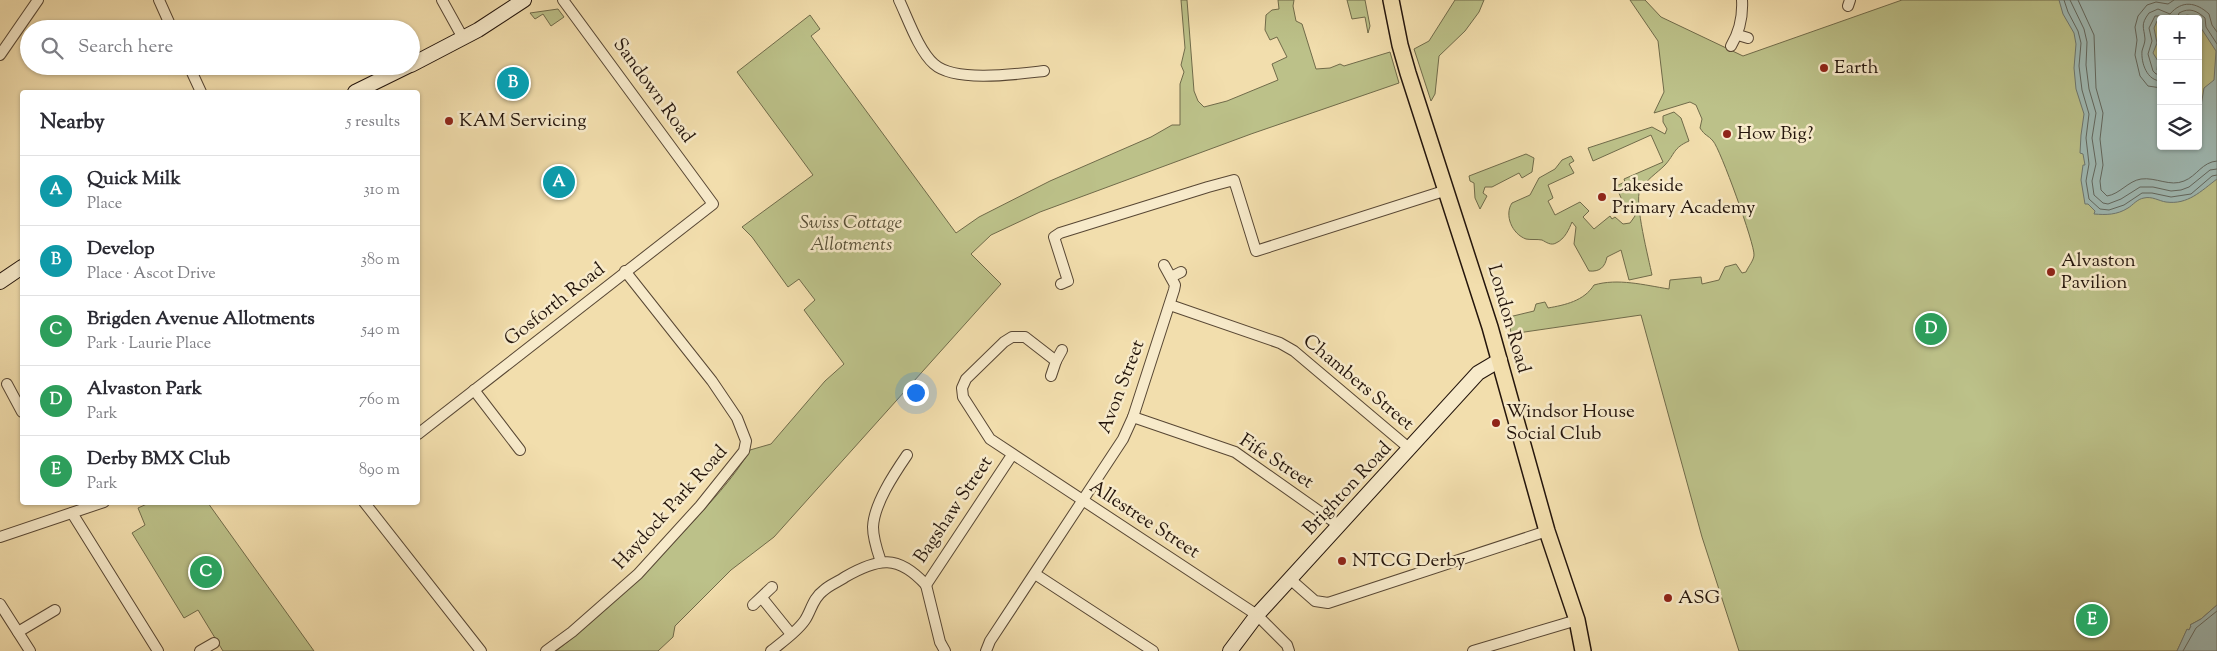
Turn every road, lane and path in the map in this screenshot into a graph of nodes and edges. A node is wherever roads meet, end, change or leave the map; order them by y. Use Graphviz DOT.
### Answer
graph roads {
  1 [pos="38,0"];
  2 [pos="159,0"];
  3 [pos="442,0"];
  4 [pos="524,0"];
  5 [pos="563,0"];
  6 [pos="899,0"];
  7 [pos="1391,0"];
  8 [pos="1742,0"];
  9 [pos="24,20"];
  10 [pos="168,20"];
  11 [pos="20,26"];
  12 [pos="463,38"];
  13 [pos="1731,46"];
  14 [pos="0,55"];
  15 [pos="420,61"];
  16 [pos="1044,71"];
  17 [pos="193,75"];
  18 [pos="391,75"];
  19 [pos="200,90"];
  20 [pos="359,90"];
  21 [pos="1447,190"];
  22 [pos="713,204"];
  23 [pos="1164,265"];
  24 [pos="20,268"];
  25 [pos="625,271"];
  26 [pos="1181,272"];
  27 [pos="1171,277"];
  28 [pos="0,282"];
  29 [pos="1060,284"];
  30 [pos="1170,305"];
  31 [pos="1062,350"];
  32 [pos="1500,360"];
  33 [pos="1056,361"];
  34 [pos="1051,376"];
  35 [pos="7,384"];
  36 [pos="474,390"];
  37 [pos="19,399"];
  38 [pos="1133,417"];
  39 [pos="420,432"];
  40 [pos="1410,449"];
  41 [pos="520,450"];
  42 [pos="907,455"];
  43 [pos="1012,455"];
  44 [pos="1082,501"];
  45 [pos="95,505"];
  46 [pos="366,505"];
  47 [pos="72,513"];
  48 [pos="1340,526"];
  49 [pos="1547,531"];
  50 [pos="0,537"];
  51 [pos="881,562"];
  52 [pos="1035,574"];
  53 [pos="1290,579"];
  54 [pos="926,585"];
  55 [pos="772,587"];
  56 [pos="762,598"];
  57 [pos="0,604"];
  58 [pos="753,605"];
  59 [pos="54,614"];
  60 [pos="1256,616"];
  61 [pos="1577,620"];
  62 [pos="18,632"];
  63 [pos="791,634"];
  64 [pos="214,643"];
  65 [pos="30,651"];
  66 [pos="158,651"];
  67 [pos="200,651"];
  68 [pos="481,651"];
  69 [pos="546,651"];
  70 [pos="771,651"];
  71 [pos="945,651"];
  72 [pos="986,651"];
  73 [pos="1153,651"];
  74 [pos="1230,651"];
  75 [pos="1289,651"];
  76 [pos="1473,651"];
  77 [pos="1584,651"];
  1 -- 9 [label="street"];
  2 -- 10 [label="street"];
  3 -- 12 [label="street"];
  4 -- 12 [label="street"];
  5 -- 22 [label="street, Sandown Road"];
  6 -- 16 [label="street"];
  7 -- 21 [label="main road, London Road"];
  8 -- 13 [label="street"];
  11 -- 14 [label="street"];
  12 -- 15 [label="street"];
  17 -- 19 [label="street"];
  18 -- 20 [label="street"];
  21 -- 29 [label="street"];
  21 -- 32 [label="main road, London Road"];
  22 -- 25 [label="street, Gosforth Road"];
  23 -- 27 [label="street, Avon Street"];
  24 -- 28 [label="street"];
  25 -- 36 [label="street, Gosforth Road"];
  25 -- 69 [label="street, Haydock Park Road"];
  26 -- 27 [label="street"];
  27 -- 30 [label="street, Avon Street"];
  30 -- 38 [label="street, Avon Street"];
  30 -- 40 [label="street, Chambers Street"];
  31 -- 33 [label="street"];
  32 -- 40 [label="street, Brighton Road"];
  32 -- 49 [label="main road, London Road"];
  33 -- 34 [label="street"];
  33 -- 43 [label="street, Allestree Street"];
  35 -- 37 [label="street"];
  36 -- 39 [label="street, Gosforth Road"];
  36 -- 41 [label="street"];
  38 -- 44 [label="street, Avon Street"];
  38 -- 48 [label="street, Fife Street"];
  40 -- 48 [label="street, Brighton Road"];
  42 -- 51 [label="street"];
  43 -- 44 [label="street, Allestree Street"];
  43 -- 54 [label="street, Bagshaw Street"];
  44 -- 52 [label="street, Avon Street"];
  44 -- 60 [label="street, Allestree Street"];
  45 -- 47 [label="street"];
  46 -- 68 [label="street"];
  47 -- 50 [label="street"];
  47 -- 66 [label="street"];
  48 -- 53 [label="street, Brighton Road"];
  49 -- 53 [label="street"];
  49 -- 61 [label="main road, London Road"];
  51 -- 54 [label="street"];
  51 -- 63 [label="street"];
  52 -- 72 [label="street, Avon Street"];
  52 -- 73 [label="street"];
  53 -- 60 [label="street, Brighton Road"];
  54 -- 71 [label="street"];
  55 -- 56 [label="street"];
  56 -- 58 [label="street"];
  56 -- 63 [label="street"];
  57 -- 62 [label="street"];
  59 -- 62 [label="street"];
  60 -- 74 [label="street, Brighton Road"];
  60 -- 75 [label="street, Allestree Street"];
  61 -- 76 [label="street"];
  61 -- 77 [label="main road, London Road"];
  62 -- 65 [label="street"];
  63 -- 70 [label="street"];
  64 -- 67 [label="street"];
}
